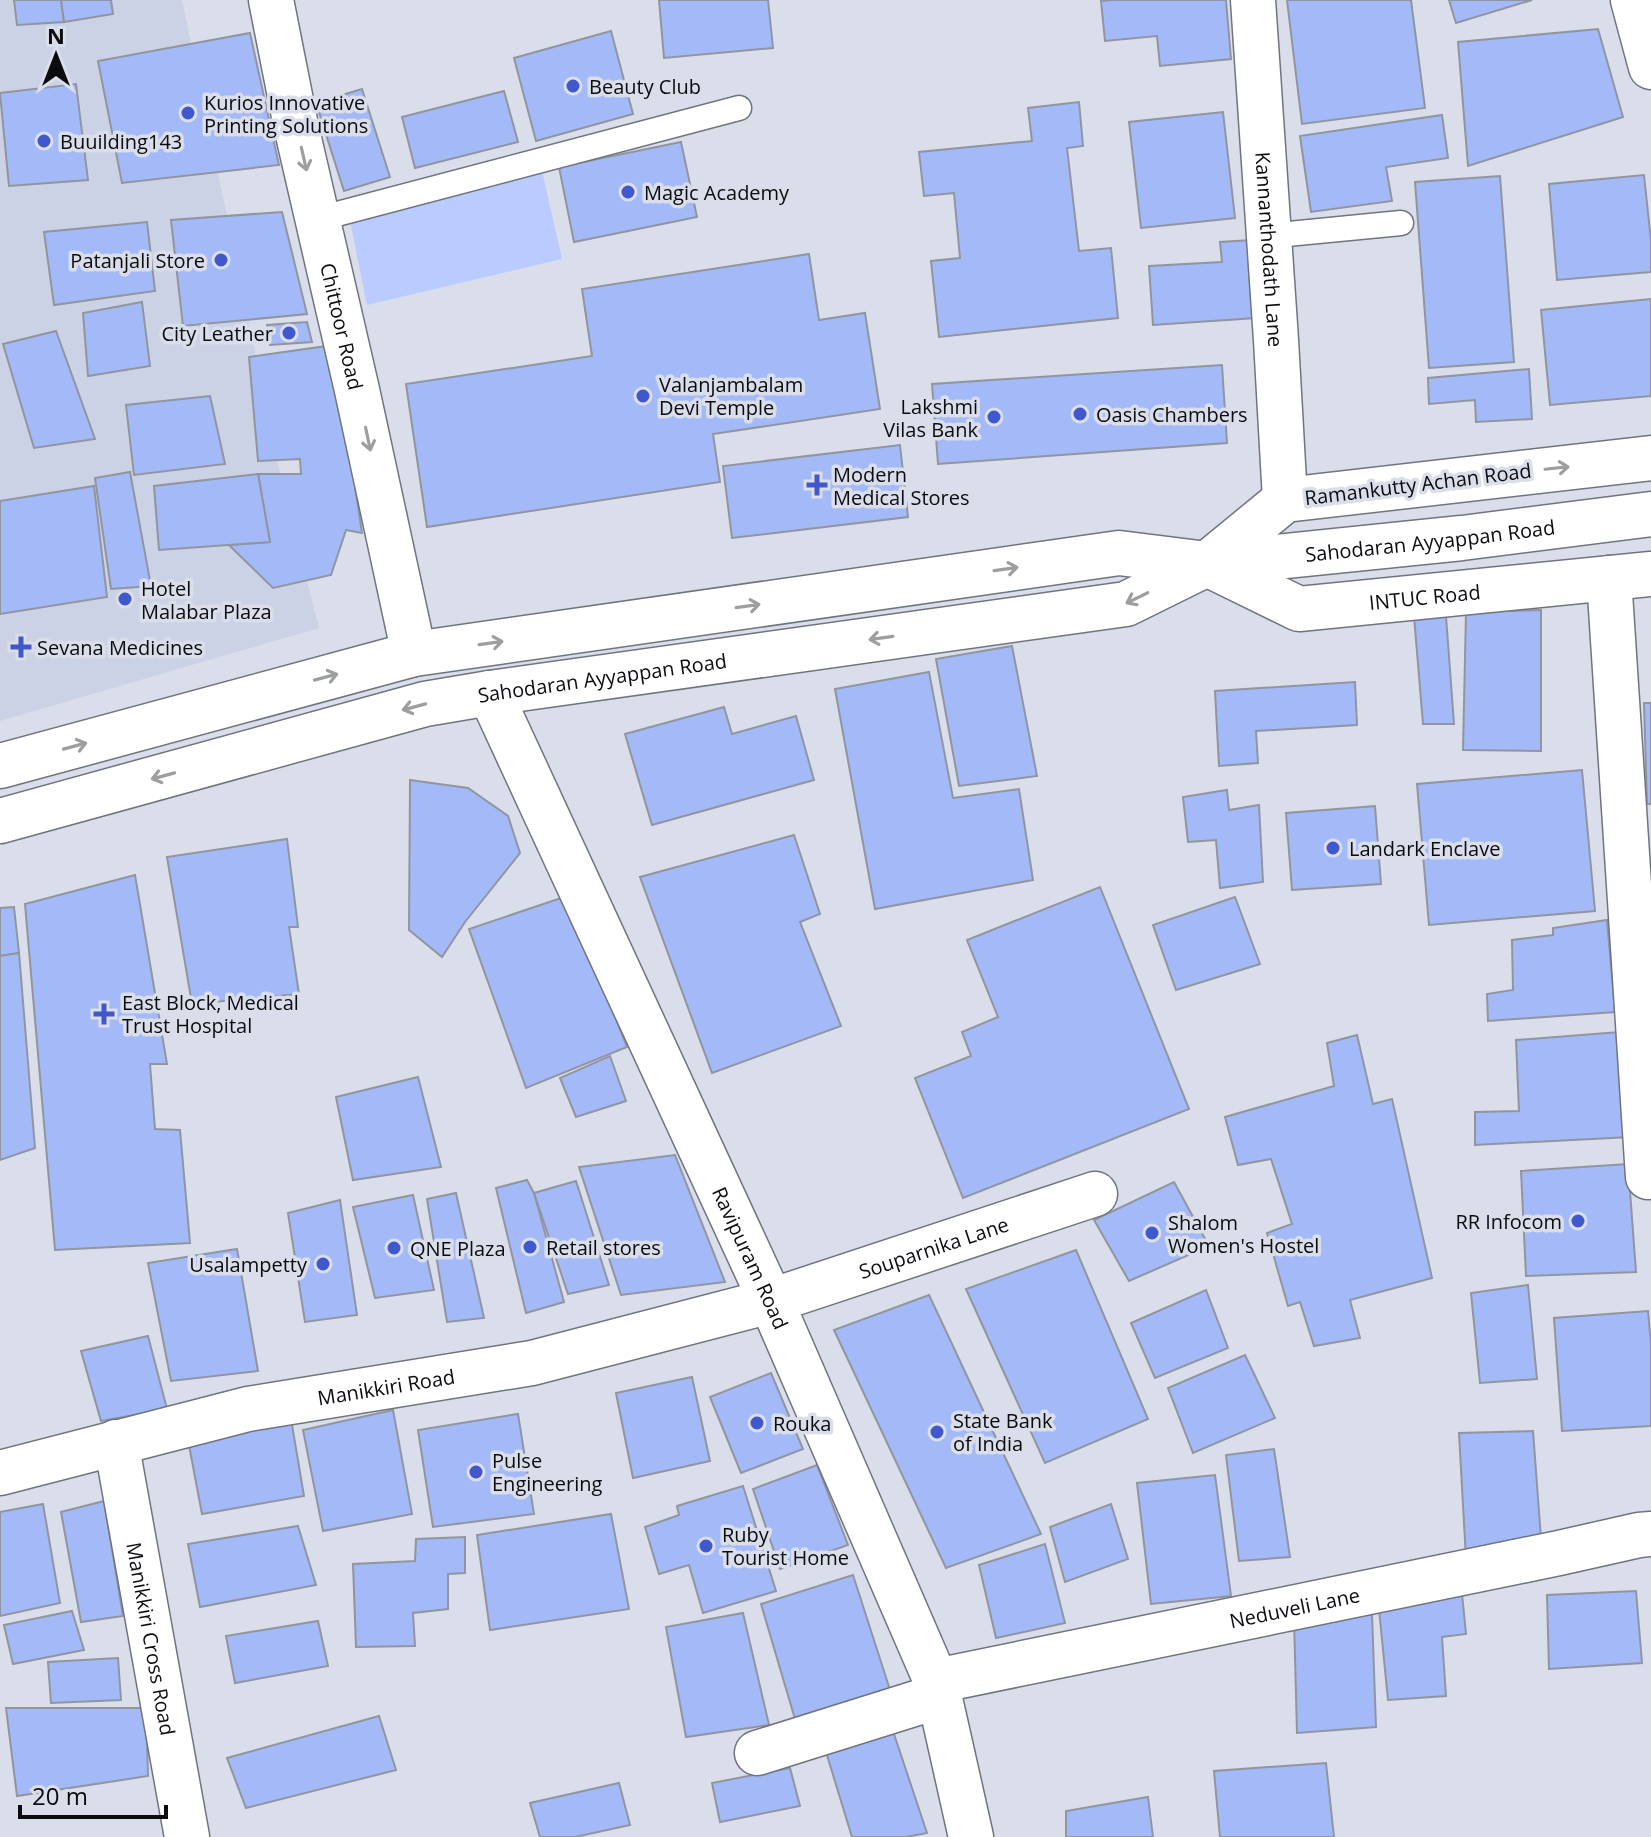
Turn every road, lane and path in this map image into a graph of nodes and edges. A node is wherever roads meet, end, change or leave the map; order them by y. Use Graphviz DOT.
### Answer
graph roads {
  1 [pos="271,0"];
  2 [pos="1253,0"];
  3 [pos="1633,0"];
  4 [pos="1651,67"];
  5 [pos="739,108"];
  6 [pos="318,219"];
  7 [pos="1401,223"];
  8 [pos="1268,236"];
  9 [pos="1651,458"];
  10 [pos="1285,500"];
  11 [pos="1651,514"];
  12 [pos="1207,564"];
  13 [pos="1630,576"];
  14 [pos="414,654"];
  15 [pos="490,693"];
  16 [pos="0,766"];
  17 [pos="0,821"];
  18 [pos="1648,1177"];
  19 [pos="1095,1194"];
  20 [pos="771,1301"];
  21 [pos="116,1442"];
  22 [pos="0,1473"];
  23 [pos="1651,1534"];
  24 [pos="938,1688"];
  25 [pos="757,1753"];
  26 [pos="187,1837"];
  27 [pos="971,1837"];
  1 -- 6 [label="main road, Chittoor Road, one-way"];
  2 -- 8 [label="main road, Kannanthodath Lane"];
  3 -- 4 [label="main road"];
  5 -- 6 [label="lane"];
  6 -- 14 [label="main road, Chittoor Road, one-way"];
  7 -- 8 [label="lane"];
  8 -- 10 [label="main road, Kannanthodath Lane"];
  10 -- 9 [label="main road, Ramankutty Achan Road, one-way"];
  10 -- 12 [label="main road, Ramankutty Achan Road"];
  11 -- 12 [label="main road, Sahodaran Ayyappan Road"];
  12 -- 13 [label="main road, INTUC Road"];
  14 -- 12 [label="main road, Sahodaran Ayyappan Road, one-way"];
  12 -- 15 [label="main road, Sahodaran Ayyappan Road, one-way"];
  13 -- 18 [label="main road"];
  16 -- 14 [label="main road, Sahodaran Ayyappan Road, one-way"];
  15 -- 17 [label="main road, Sahodaran Ayyappan Road, one-way"];
  15 -- 20 [label="main road, Ravipuram Road"];
  19 -- 20 [label="main road, Souparnika Lane"];
  20 -- 21 [label="main road, Manikkiri Road"];
  20 -- 24 [label="main road, Ravipuram Road"];
  21 -- 22 [label="main road, Manikkiri Road"];
  21 -- 26 [label="main road, Manikkiri Cross Road"];
  23 -- 24 [label="main road, Neduveli Lane"];
  24 -- 25 [label="main road, Neduveli Lane"];
  24 -- 27 [label="main road, Ravipuram Road"];
}
